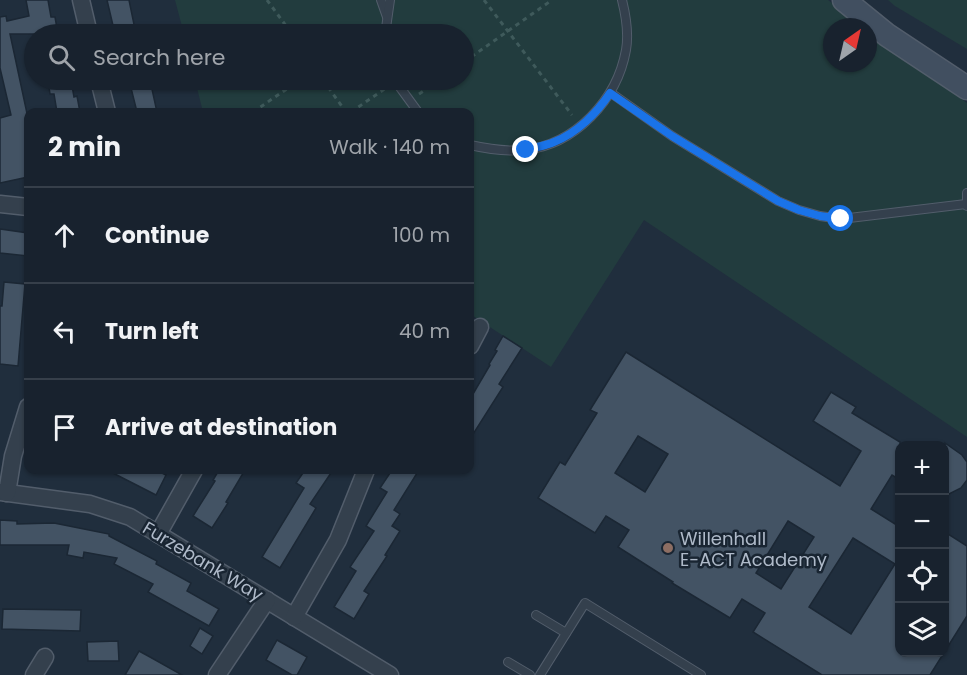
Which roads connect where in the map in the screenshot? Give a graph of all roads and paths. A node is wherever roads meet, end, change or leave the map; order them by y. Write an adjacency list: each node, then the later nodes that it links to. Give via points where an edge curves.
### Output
1 (81, 0): 10 (street)
2 (267, 0): 11 (path)
3 (381, 0): 9 (lane)
4 (390, 0): 9 (lane)
5 (484, 0): 13 (path)
6 (552, 0): 13 (path)
7 (622, 0): 22 (lane, via 627,20 626,50)
8 (844, 0): 15 (street, via 887,35)
9 (387, 19): 12 (lane)
10 (87, 24)
11 (285, 24)
12 (387, 24)
13 (507, 30): 14 (path); 29 (path)
14 (474, 55)
15 (967, 88)
16 (102, 90): 24 (street)
17 (285, 90): 25 (path)
18 (331, 90): 26 (path)
19 (382, 90): 27 (path)
20 (402, 90): 23 (lane)
21 (426, 90): 23 (path)
22 (610, 93): 29 (lane); 33 (lane, via 672,136 799,210 841,219)
23 (410, 101): 28 (lane)
24 (106, 108)
25 (259, 108)
26 (345, 108)
27 (354, 108)
28 (415, 108)
29 (581, 126): 30 (lane, via 555,142 526,150 496,151)
30 (474, 146)
31 (967, 193): 33 (lane)
32 (0, 204): 34 (street)
33 (967, 205)
34 (24, 207)
35 (480, 327): 36 (street)
36 (474, 338)
37 (24, 420): 40 (street)
38 (192, 474): 41 (street)
39 (364, 474): 44 (street, via 338,540)
40 (4, 493): 41 (street, Furzebank Way, via 90,504 129,517)
41 (158, 534): 42 (street, Furzebank Way)
42 (267, 600): 44 (street, Furzebank Way); 49 (street)
43 (536, 615): 45 (lane)
44 (294, 617): 50 (street, Furzebank Way)
45 (566, 633): 52 (lane); 53 (lane, via 585,603)
46 (45, 657): 48 (street)
47 (508, 662): 51 (lane)
48 (38, 674)
49 (217, 675)
50 (390, 675)
51 (530, 675)
52 (540, 675)
53 (701, 675)

